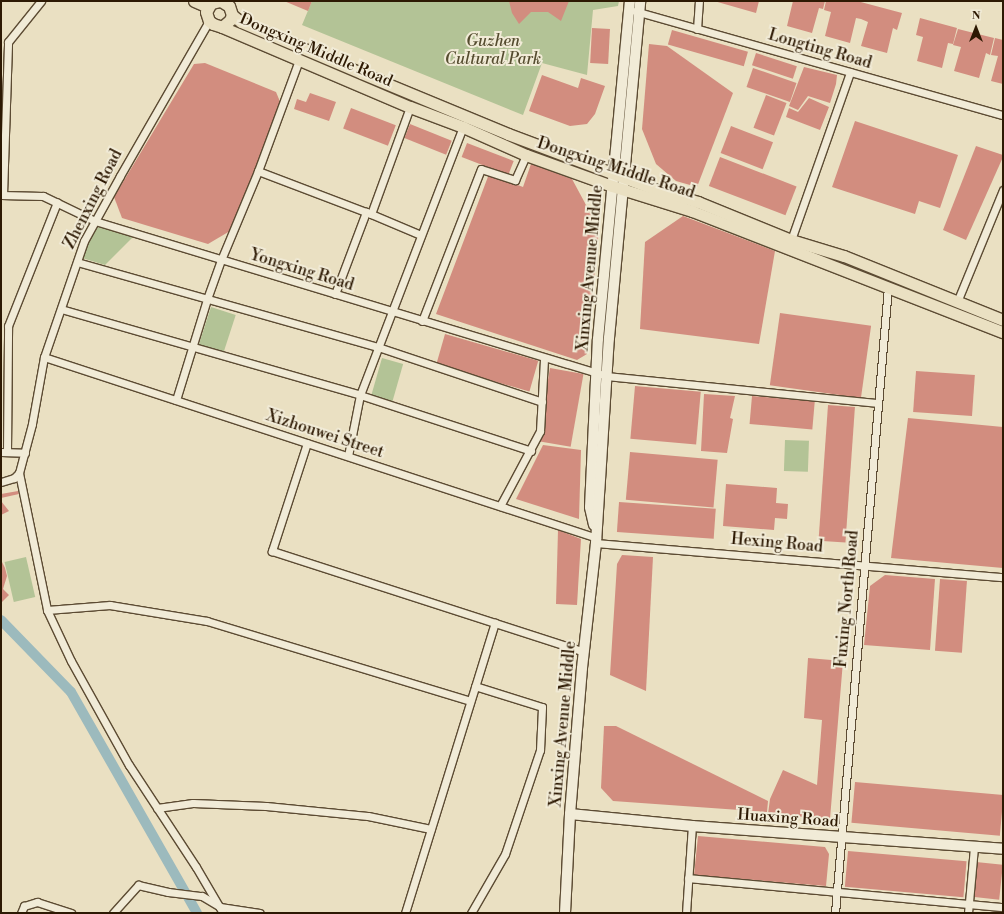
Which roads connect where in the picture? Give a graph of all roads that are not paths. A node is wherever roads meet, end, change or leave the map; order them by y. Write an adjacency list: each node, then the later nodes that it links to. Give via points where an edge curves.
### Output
1 (41, 1): 13 (street)
2 (194, 1): 7 (main road)
3 (223, 1): 7 (main road, via 216,1); 9 (main road)
4 (640, 1): 8 (main road, Xinxing Avenue Middle)
5 (699, 1): 12 (street)
6 (630, 5): 8 (street, Longting Road); 16 (main road, Xinxing Avenue Middle)
7 (208, 7): 10 (main road)
8 (640, 12): 12 (street, Longting Road); 16 (main road, Xinxing Avenue Middle)
9 (232, 15): 11 (main road); 22 (main road, Dongxing Middle Road, via 241,22 500,131)
10 (209, 21): 11 (main road); 28 (street, Zhenxing Road)
11 (222, 26): 14 (main road, Dongxing Middle Road)
12 (697, 28): 15 (street, Longting Road)
13 (4, 41): 25 (street)
14 (300, 60): 17 (main road, Dongxing Middle Road); 21 (street)
15 (850, 72): 18 (street, Longting Road); 30 (street)
16 (626, 102): 22 (main road, Xinxing Avenue Middle)
17 (410, 107): 19 (main road, Dongxing Middle Road); 27 (street)
18 (1003, 115)
19 (463, 127): 20 (main road, Dongxing Middle Road); 29 (street)
20 (526, 155): 23 (main road, Dongxing Middle Road); 40 (street, via 516,180 481,169)
21 (258, 170): 27 (street); 31 (street)
22 (619, 174): 23 (main road, Xinxing Avenue Middle); 30 (main road, Dongxing Middle Road, via 657,190 698,202)
23 (617, 188): 33 (main road, Dongxing Middle Road, via 692,211); 47 (main road, Xinxing Avenue Middle); 48 (main road, Xinxing Avenue Middle)
24 (1003, 190): 36 (street)
25 (2, 195): 26 (street, Yongxing Road, via 43,196)
26 (57, 202): 28 (street, Yongxing Road); 41 (street)
27 (368, 213): 29 (street); 34 (street)
28 (95, 221): 31 (street, Yongxing Road); 32 (street, Zhenxing Road, via 84,241)
29 (421, 235): 38 (street)
30 (791, 240): 36 (main road, Dongxing Middle Road, via 844,256)
31 (221, 260): 34 (street, Yongxing Road); 35 (street)
32 (77, 262): 35 (street); 37 (street, Zhenxing Road)
33 (888, 286): 42 (main road, Dongxing Middle Road); 52 (street, Fuxing North Road)
34 (335, 294): 38 (street, Yongxing Road)
35 (207, 299): 43 (street); 44 (street)
36 (957, 302): 39 (main road, Dongxing Middle Road)
37 (60, 309): 43 (street); 45 (street, Zhenxing Road)
38 (392, 312): 40 (street, Yongxing Road); 44 (street)
39 (1003, 320)
40 (422, 321): 46 (street, Yongxing Road)
41 (4, 326): 55 (street)
42 (1003, 332)
43 (193, 347): 49 (street); 50 (street)
44 (378, 347): 49 (street); 51 (street)
45 (44, 357): 50 (street, Xizhouwei Street); 56 (street, Zhenxing Road)
46 (544, 359): 47 (street, Yongxing Road); 51 (street)
47 (596, 374): 48 (street, Yongxing Road); 61 (main road, Xinxing Avenue Middle, via 590,507)
48 (606, 376): 52 (street, Yongxing Road); 61 (main road, Xinxing Avenue Middle)
49 (360, 395): 54 (street); 57 (street)
50 (176, 400): 53 (street, Xizhouwei Street)
51 (542, 402): 54 (street, via 540,430)
52 (878, 403): 62 (street, Fuxing North Road)
53 (307, 443): 57 (street, Xizhouwei Street); 65 (street, via 272,551)
54 (531, 451): 60 (street)
55 (4, 452): 56 (street)
56 (25, 453): 58 (street, Zhenxing Road)
57 (348, 456): 60 (street, Xizhouwei Street)
58 (19, 473): 59 (street, via 14,478); 64 (street)
59 (1, 482)
60 (500, 506): 61 (street, Xizhouwei Street)
61 (597, 540): 62 (street, Hexing Road); 66 (main road, Xinxing Avenue Middle)
62 (864, 565): 63 (street, Hexing Road); 73 (street, Fuxing North Road)
63 (1003, 577)
64 (47, 610): 68 (street, via 110,605 207,621); 69 (street, via 71,661 125,758)
65 (495, 622): 66 (street); 67 (street)
66 (584, 652): 70 (main road, Xinxing Avenue Middle)
67 (475, 686): 68 (street); 86 (street, via 542,707 540,750 505,854)
68 (470, 701): 72 (street)
69 (157, 808): 72 (street, via 193,804 266,806 368,816); 80 (street)
70 (570, 814): 71 (main road, Huaxing Road); 87 (main road, Xinxing Avenue Middle)
71 (692, 826): 73 (main road, Huaxing Road); 76 (street)
72 (431, 829): 85 (street)
73 (841, 837): 74 (main road, Huaxing Road); 77 (street, Fuxing North Road)
74 (974, 847): 75 (main road, Huaxing Road); 78 (street)
75 (1003, 849)
76 (688, 878): 77 (street); 88 (street)
77 (837, 892): 78 (street); 89 (street, Fuxing North Road)
78 (968, 904): 79 (street); 90 (street)
79 (1003, 907)
80 (222, 910): 83 (street, via 202,896 138,885); 84 (street)
81 (21, 913): 82 (street, via 24,906 37,902)
82 (71, 913)
83 (113, 913)
84 (260, 913)
85 (405, 913)
86 (471, 913)
87 (565, 913)
88 (686, 913)
89 (835, 913)
90 (968, 913)

